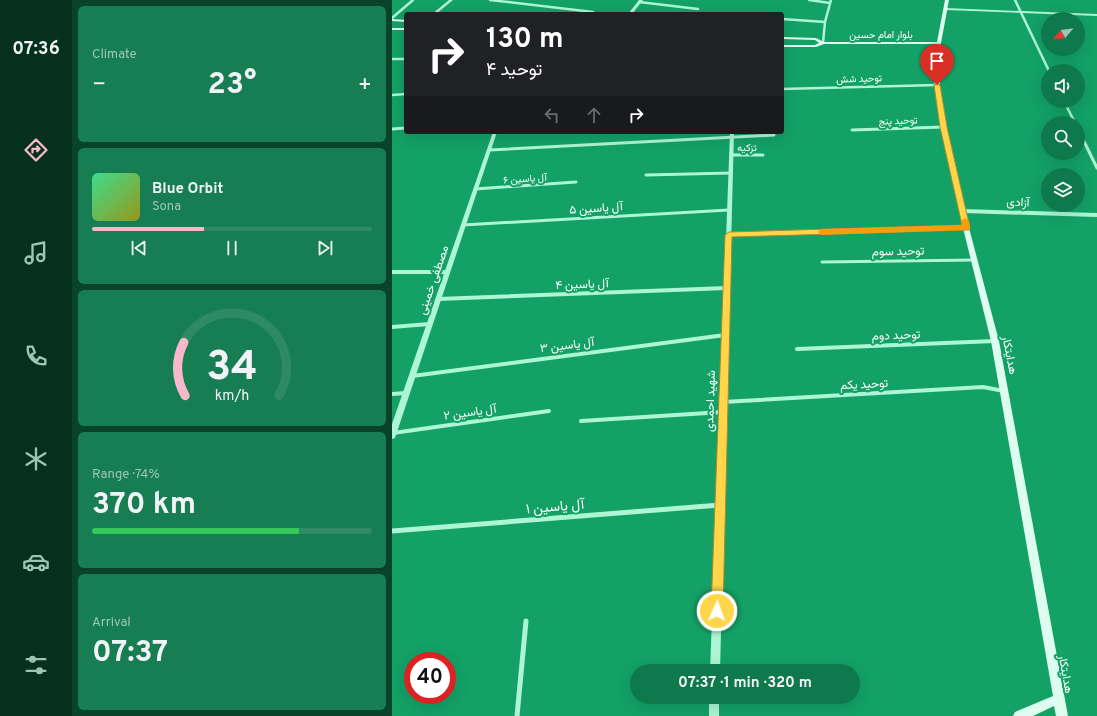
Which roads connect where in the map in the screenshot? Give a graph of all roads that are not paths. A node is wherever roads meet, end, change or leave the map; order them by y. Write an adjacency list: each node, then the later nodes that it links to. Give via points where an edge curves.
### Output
1 (413, 0): 16 (street)
2 (451, 0): 12 (street)
3 (490, 0): 13 (street)
4 (809, 0): 8 (street)
5 (947, 0): 10 (main road, هدایتکار)
6 (1015, 0): 11 (street)
7 (640, 1): 9 (street); 14 (street)
8 (831, 1): 19 (street)
9 (698, 9)
10 (946, 9): 11 (street); 24 (main road, هدایتکار)
11 (1019, 11): 15 (street); 28 (street)
12 (436, 12)
13 (593, 12)
14 (632, 12)
15 (1097, 15)
16 (392, 19): 18 (main road)
17 (784, 19): 19 (street)
18 (404, 21)
19 (825, 22): 23 (street)
20 (392, 29): 21 (main road)
21 (404, 29)
22 (784, 38): 23 (main road, بلوار امام حسین, via 816,39)
23 (823, 43): 24 (main road, بلوار امام حسین); 25 (main road, بلوار امام حسین, via 816,46)
24 (939, 44): 29 (main road, هدایتکار)
25 (784, 46)
26 (392, 58): 27 (street)
27 (404, 59)
28 (1046, 64)
29 (937, 85): 30 (street, توحید شش); 33 (main road, هدایتکار)
30 (784, 89)
31 (404, 94): 32 (street)
32 (392, 95)
33 (944, 127): 36 (street, توحید پنج); 50 (main road, هدایتکار)
34 (404, 128): 35 (street)
35 (392, 129)
36 (852, 130)
37 (494, 134): 41 (street, مصطفی خمینی)
38 (732, 134): 39 (street); 41 (street); 42 (street, شهید احمدی)
39 (774, 135)
40 (1085, 143): 44 (street)
41 (489, 150): 48 (street, مصطفی خمینی)
42 (731, 155): 43 (street, تزکیه); 45 (street, شهید احمدی)
43 (763, 155)
44 (1097, 168)
45 (730, 173): 46 (street); 49 (street, شهید احمدی)
46 (646, 175)
47 (576, 182): 48 (street, آل یاسین ۶)
48 (475, 189): 52 (street, مصطفی خمینی)
49 (729, 210): 52 (street, آل یاسین ۵); 54 (street, شهید احمدی)
50 (963, 211): 51 (street, آزادی); 53 (main road, هدایتکار)
51 (1097, 215)
52 (463, 225): 58 (street, مصطفی خمینی)
53 (966, 228): 54 (street); 55 (main road, هدایتکار)
54 (729, 235): 59 (street, شهید احمدی)
55 (974, 260): 56 (street, توحید سوم); 64 (main road, هدایتکار)
56 (822, 262)
57 (392, 272): 58 (street)
58 (447, 272): 60 (street, مصطفی خمینی)
59 (727, 288): 60 (street, آل یاسین ۴); 63 (street, شهید احمدی)
60 (438, 299): 61 (street, مصطفی خمینی)
61 (429, 324): 62 (street); 66 (street, مصطفی خمینی)
62 (392, 327)
63 (725, 335): 66 (street, آل یاسین ۳); 70 (street, شهید احمدی)
64 (995, 341): 65 (street, توحید دوم); 67 (main road, هدایتکار)
65 (798, 349)
66 (412, 376): 68 (street, مصطفی خمینی)
67 (1005, 391): 70 (street, توحید یکم, via 983,387); 79 (main road, هدایتکار)
68 (406, 393): 69 (street); 74 (street, مصطفی خمینی)
69 (392, 394)
70 (723, 402): 72 (street, شهید احمدی)
71 (550, 411): 74 (street, آل یاسین ۲)
72 (723, 412): 73 (street); 75 (street, شهید احمدی)
73 (581, 421)
74 (392, 434)
75 (720, 505): 76 (street, آل یاسین ۱); 78 (street, شهید احمدی)
76 (392, 531)
77 (526, 621): 81 (street)
78 (715, 664)
79 (1058, 699): 83 (main road); 84 (main road, هدایتکار)
80 (714, 704): 82 (street)
81 (517, 716)
82 (714, 716)
83 (1019, 716)
84 (1062, 716)

